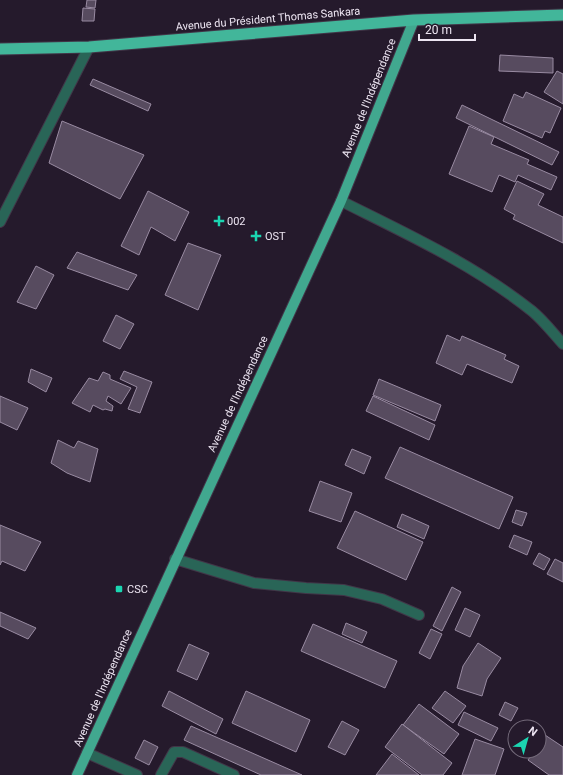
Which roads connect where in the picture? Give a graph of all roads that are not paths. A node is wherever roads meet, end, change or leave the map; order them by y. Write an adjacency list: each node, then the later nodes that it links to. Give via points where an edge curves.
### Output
1 (563, 15): 2 (highway, Avenue du Président Thomas Sankara)
2 (414, 20): 3 (highway, Avenue du Président Thomas Sankara); 5 (main road, Avenue de l'Indépendance)
3 (89, 47): 4 (highway, Avenue du Président Thomas Sankara); 6 (street)
4 (0, 49)
5 (341, 201): 7 (street, via 440,249 488,279 533,312); 8 (main road, Avenue de l'Indépendance)
6 (0, 222)
7 (563, 344)
8 (175, 559): 9 (street, via 254,583 344,590 382,599); 10 (main road, Avenue de l'Indépendance)
9 (419, 615)
10 (87, 753): 11 (main road, Avenue de l'Indépendance); 12 (street)
11 (77, 775)
12 (137, 775)
13 (161, 775): 14 (street, via 174,752 183,752)
14 (234, 775)

